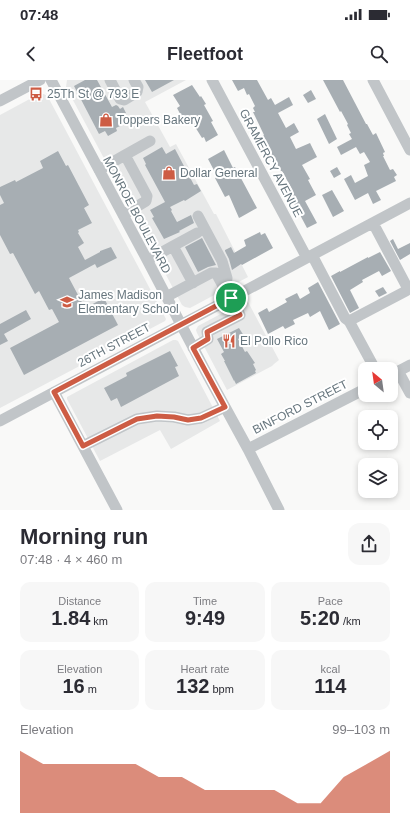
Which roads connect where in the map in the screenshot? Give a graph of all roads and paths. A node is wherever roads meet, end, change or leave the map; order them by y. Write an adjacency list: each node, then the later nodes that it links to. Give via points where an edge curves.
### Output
1 (40, 80): 7 (street)
2 (51, 80): 11 (street, MONROE BOULEVARD)
3 (110, 80): 4 (street, via 120,99 124,100 137,92 138,87)
4 (134, 80)
5 (212, 80): 18 (street, GRAMERCY AVENUE)
6 (373, 80): 9 (street)
7 (0, 101)
8 (150, 141): 10 (street)
9 (410, 150)
10 (125, 155): 11 (street); 13 (street, via 147,196 146,201)
11 (99, 170): 13 (street, MONROE BOULEVARD)
12 (410, 203): 15 (street, 26TH STREET)
13 (123, 215): 19 (street, MONROE BOULEVARD)
14 (198, 216): 21 (street, via 222,261)
15 (373, 222): 18 (street, 26TH STREET); 24 (street, via 407,287 406,291)
16 (198, 233): 17 (street)
17 (173, 246): 19 (street); 20 (street)
18 (309, 256): 21 (street, 26TH STREET); 24 (street, GRAMERCY AVENUE)
19 (148, 260): 22 (street, MONROE BOULEVARD)
20 (193, 283): 21 (street, via 216,273); 22 (street)
21 (229, 295): 23 (street, 26TH STREET); 26 (street, via 240,315)
22 (166, 298): 25 (street, MONROE BOULEVARD)
23 (207, 310): 25 (street, 26TH STREET); 26 (street)
24 (349, 321): 28 (street, GRAMERCY AVENUE)
25 (180, 325): 27 (street, MONROE BOULEVARD); 32 (street, 26TH STREET)
26 (216, 327): 27 (street, via 207,332 208,339)
27 (193, 348): 35 (street, MONROE BOULEVARD)
28 (371, 362)
29 (410, 365): 30 (street)
30 (398, 371)
31 (398, 377): 34 (street)
32 (54, 392): 36 (street, 26TH STREET); 37 (street)
33 (358, 393): 38 (street, BINFORD STREET)
34 (410, 394)
35 (225, 407): 37 (street, via 201,418 188,420 157,416 137,419); 38 (street, MONROE BOULEVARD)
36 (0, 421)
37 (83, 446): 39 (street)
38 (248, 448): 40 (street, MONROE BOULEVARD)
39 (117, 510)
40 (279, 510)

